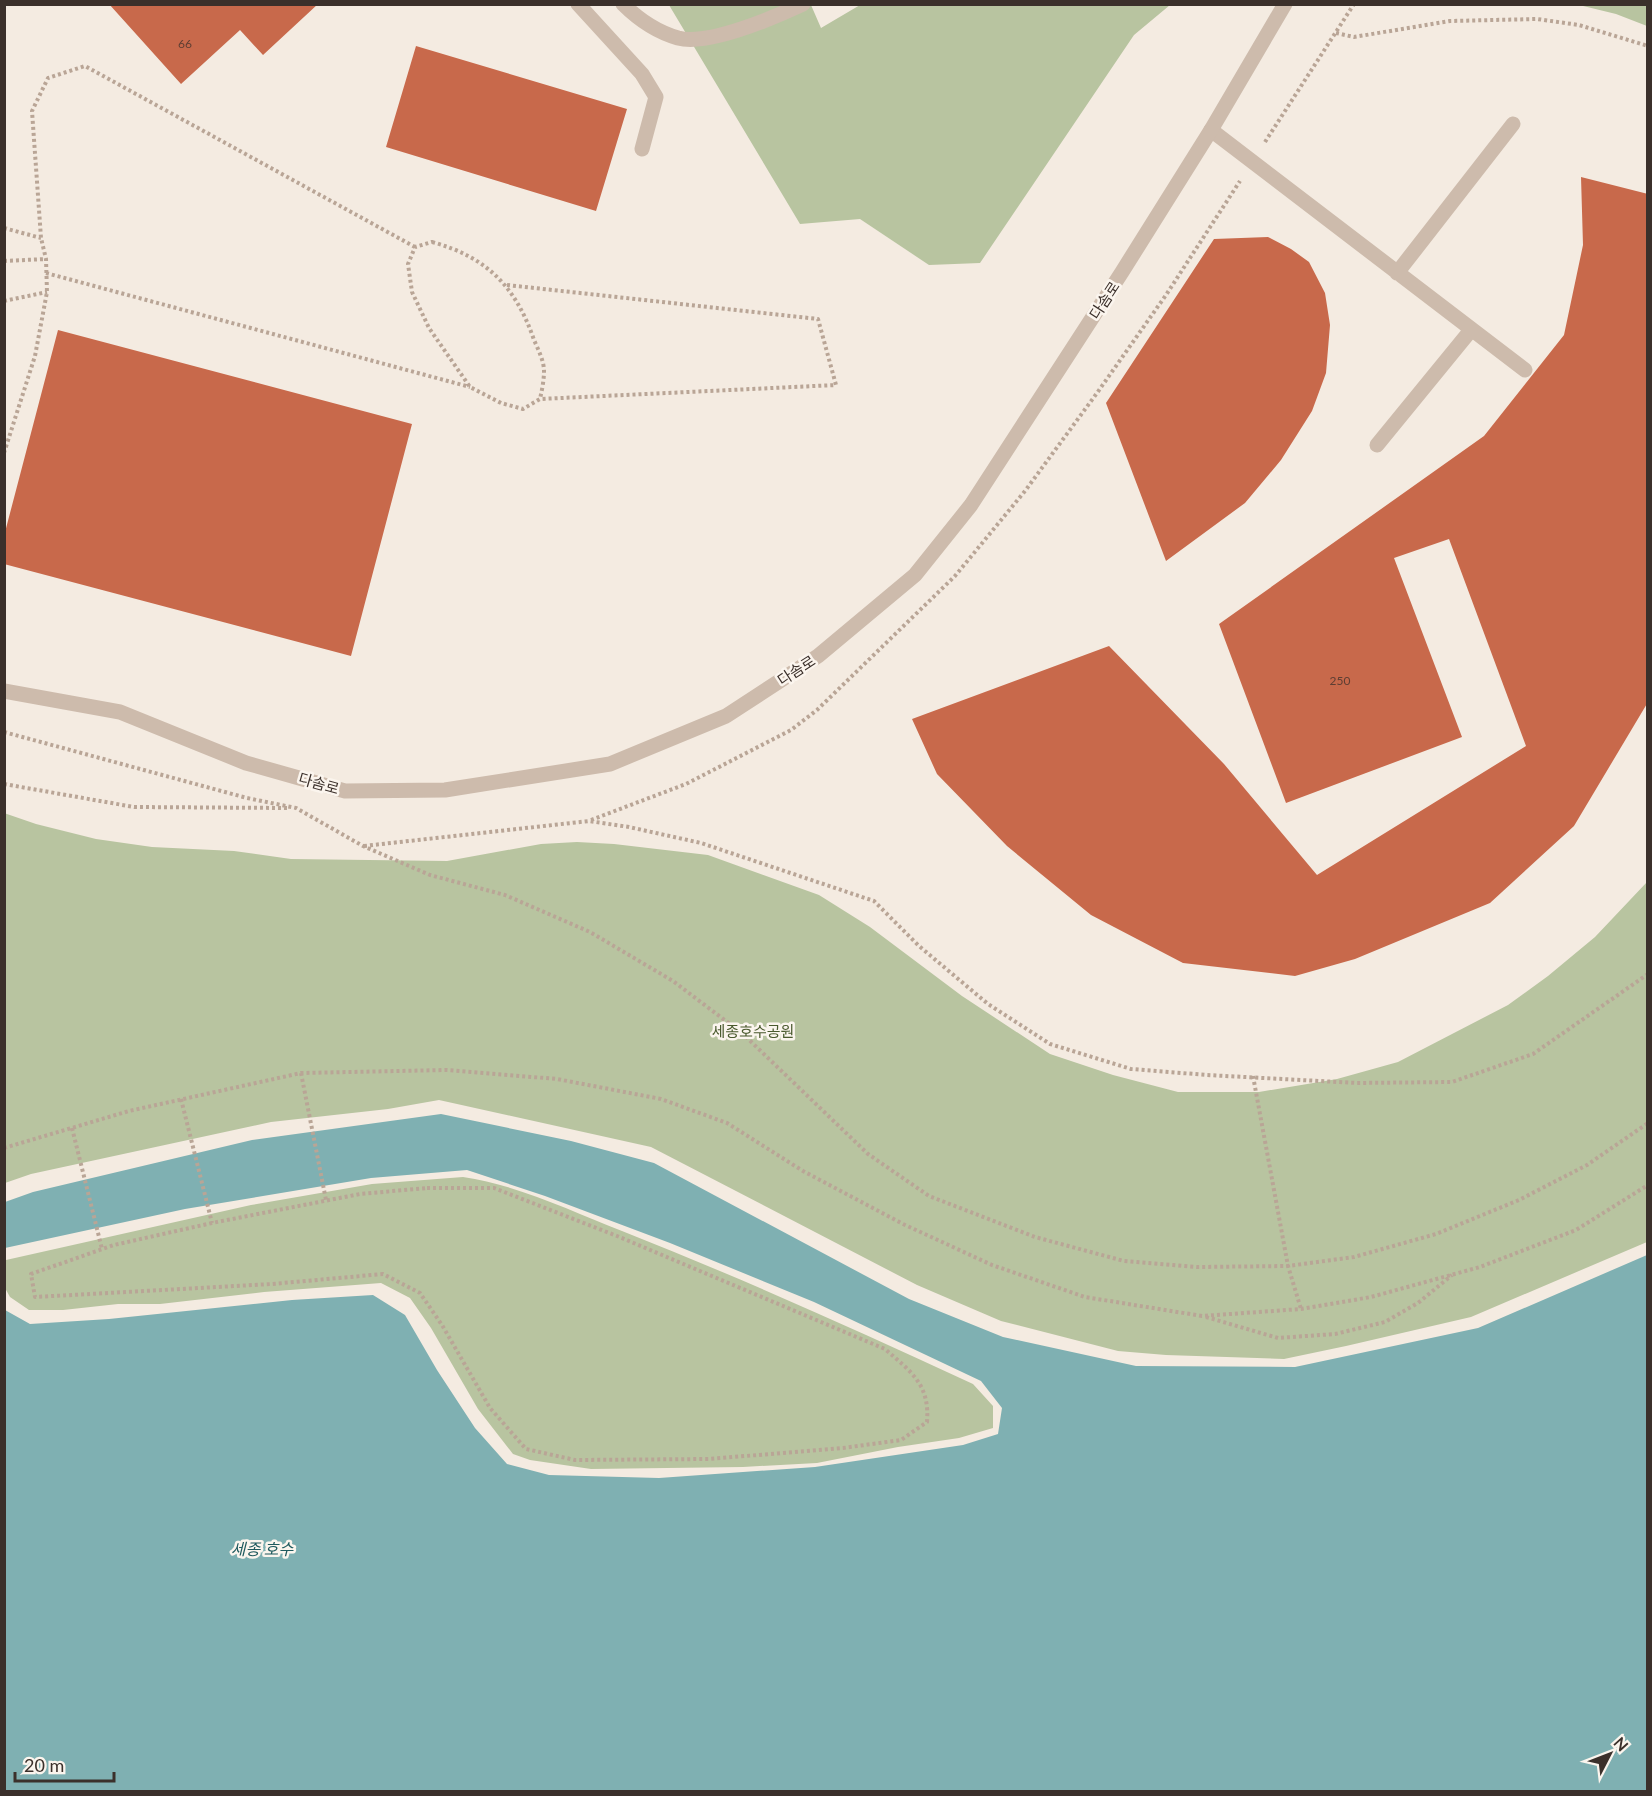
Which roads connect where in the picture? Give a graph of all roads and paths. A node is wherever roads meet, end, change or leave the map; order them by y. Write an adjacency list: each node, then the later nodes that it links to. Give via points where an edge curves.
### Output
1 (578, 4): 9 (street, via 642,74 656,98)
2 (623, 4): 3 (street, via 647,26 681,38 729,32)
3 (803, 4)
4 (1285, 4): 8 (street, 다솜로)
5 (1336, 33): 6 (path, via 1354,37 1450,21 1537,19 1579,25)
6 (1647, 46)
7 (1513, 124): 16 (street)
8 (1210, 130): 16 (street); 26 (street, 다솜로, via 971,505 915,575 818,656 726,716 610,764 446,790 345,791 246,763 120,712)
9 (642, 149)
10 (4, 228): 11 (path)
11 (41, 238): 12 (path, via 32,111 48,78 85,66); 13 (path)
12 (415, 247): 17 (path, via 432,242 450,247 481,262); 22 (path, via 408,264 412,292 429,328)
13 (46, 259): 14 (path); 15 (path)
14 (4, 261)
15 (46, 273): 18 (path); 22 (path)
16 (1398, 273): 20 (street)
17 (507, 285): 23 (path, via 530,327 544,369); 23 (path, via 818,319 836,385)
18 (46, 292): 19 (path); 25 (path, via 35,356)
19 (4, 301)
20 (1471, 330): 21 (street); 24 (street)
21 (1525, 370)
22 (470, 387): 23 (path, via 523,409)
23 (540, 399)
24 (1377, 445)
25 (4, 453)
26 (4, 691)
27 (4, 732): 29 (path)
28 (4, 784): 29 (path, via 134,807)
29 (296, 808): 30 (path)
30 (363, 846): 33 (path, via 588,821 701,843 874,901 919,946 988,1004 1050,1044 1131,1069); 42 (path, via 430,875 505,896 580,927 673,981 743,1034 868,1154 929,1196 1035,1237 1124,1261 1197,1267)
31 (1647, 974): 33 (path, via 1533,1054 1452,1082 1357,1083)
32 (301, 1073): 34 (path); 39 (path); 45 (path, via 447,1070 557,1079 661,1099 727,1123 803,1172 992,1265 1085,1297)
33 (1253, 1076): 42 (path)
34 (181, 1099): 36 (path); 40 (path)
35 (1647, 1124): 42 (path, via 1587,1165 1519,1200 1436,1234 1354,1257)
36 (72, 1128): 37 (path); 41 (path)
37 (4, 1148)
38 (1647, 1185): 43 (path, via 1576,1230)
39 (326, 1200): 40 (path); 41 (path, via 426,1188 494,1188 885,1349 916,1377 928,1405 927,1422 901,1440 843,1448 709,1459 574,1460 526,1449 490,1408 420,1293 383,1274 35,1297 31,1274)
40 (212, 1223): 41 (path)
41 (102, 1249)
42 (1288, 1266): 44 (path)
43 (1453, 1274): 44 (path, via 1371,1297); 45 (path, via 1418,1304 1385,1322 1335,1334 1278,1338)
44 (1301, 1309): 45 (path)
45 (1202, 1316)

